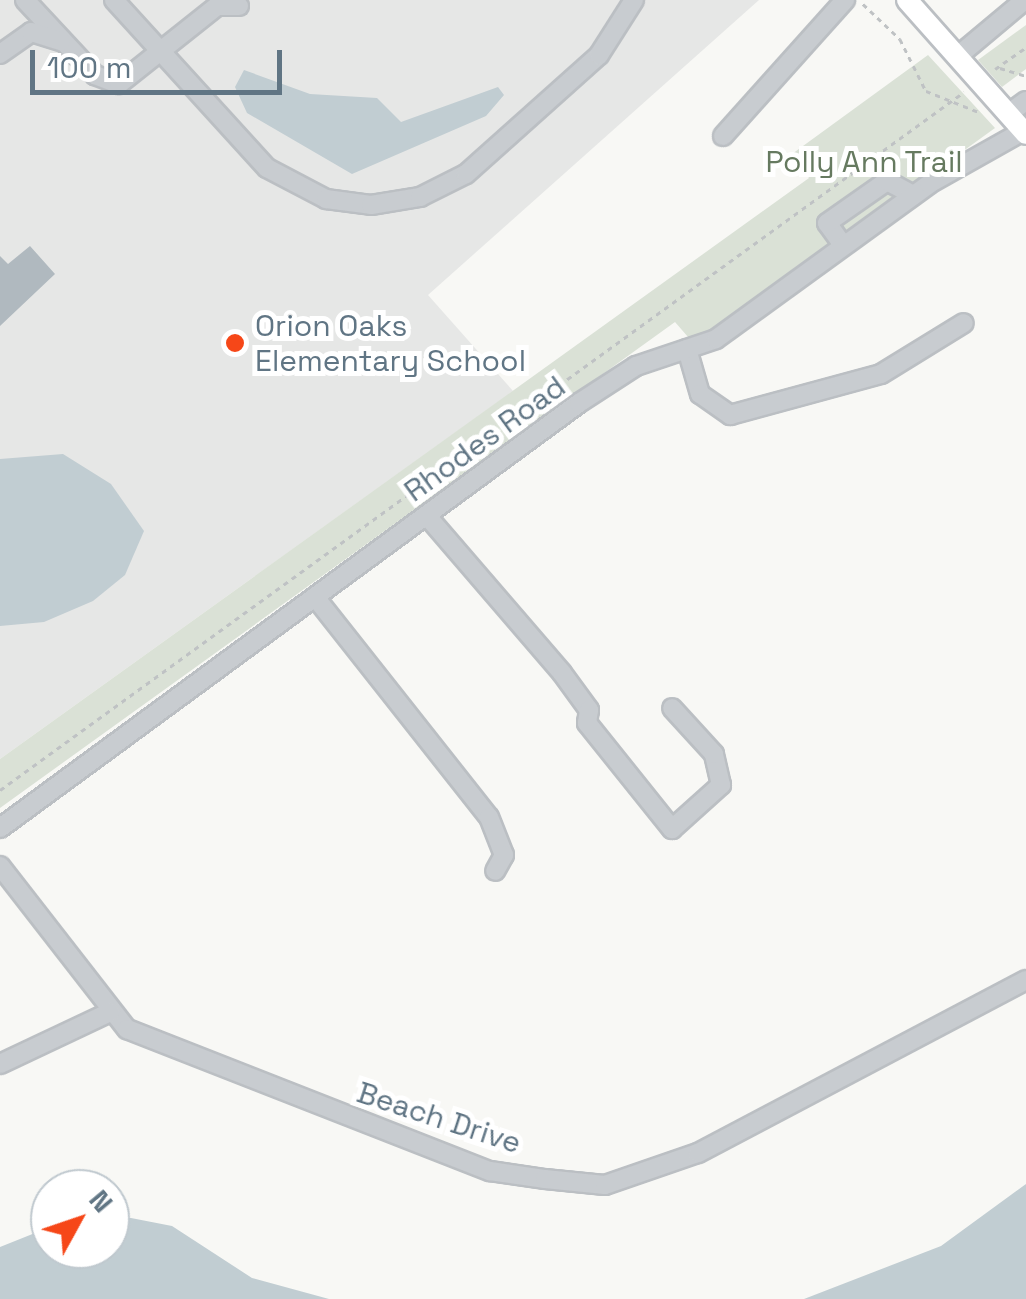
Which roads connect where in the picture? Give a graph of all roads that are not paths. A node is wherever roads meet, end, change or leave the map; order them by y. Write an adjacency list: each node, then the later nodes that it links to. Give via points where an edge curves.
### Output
1 (25, 0): 8 (street)
2 (114, 0): 9 (street)
3 (634, 0): 9 (street, via 600,55 471,170 390,204 326,199 278,176)
4 (845, 0): 15 (street)
5 (907, 0): 11 (main road)
6 (1025, 0): 11 (street)
7 (239, 6): 9 (street, via 217,6)
8 (70, 46): 9 (street, via 95,75 118,84); 10 (street, via 31,32)
9 (164, 52)
10 (0, 54)
11 (958, 56): 13 (main road)
12 (1026, 101): 13 (street)
13 (1008, 114): 14 (main road)
14 (1025, 132): 16 (street, Rhodes Road)
15 (723, 136)
16 (914, 195): 17 (street, Rhodes Road); 17 (street, via 887,180 827,223)
17 (844, 245): 19 (street, Rhodes Road, via 716,339)
18 (964, 323): 19 (street, via 882,374 730,415 700,394)
19 (687, 349): 20 (street, Rhodes Road, via 636,366)
20 (428, 516): 21 (street, Rhodes Road); 22 (street, via 562,673 590,710 587,723 672,829 721,785 714,754)
21 (315, 597): 23 (street, Rhodes Road); 25 (street, via 489,818 504,855)
22 (672, 708)
23 (0, 828)
24 (0, 866): 27 (street)
25 (494, 872)
26 (1026, 980): 27 (street, Beach Drive, via 698,1153 604,1185 490,1171 127,1029)
27 (110, 1012): 28 (street)
28 (0, 1064)

